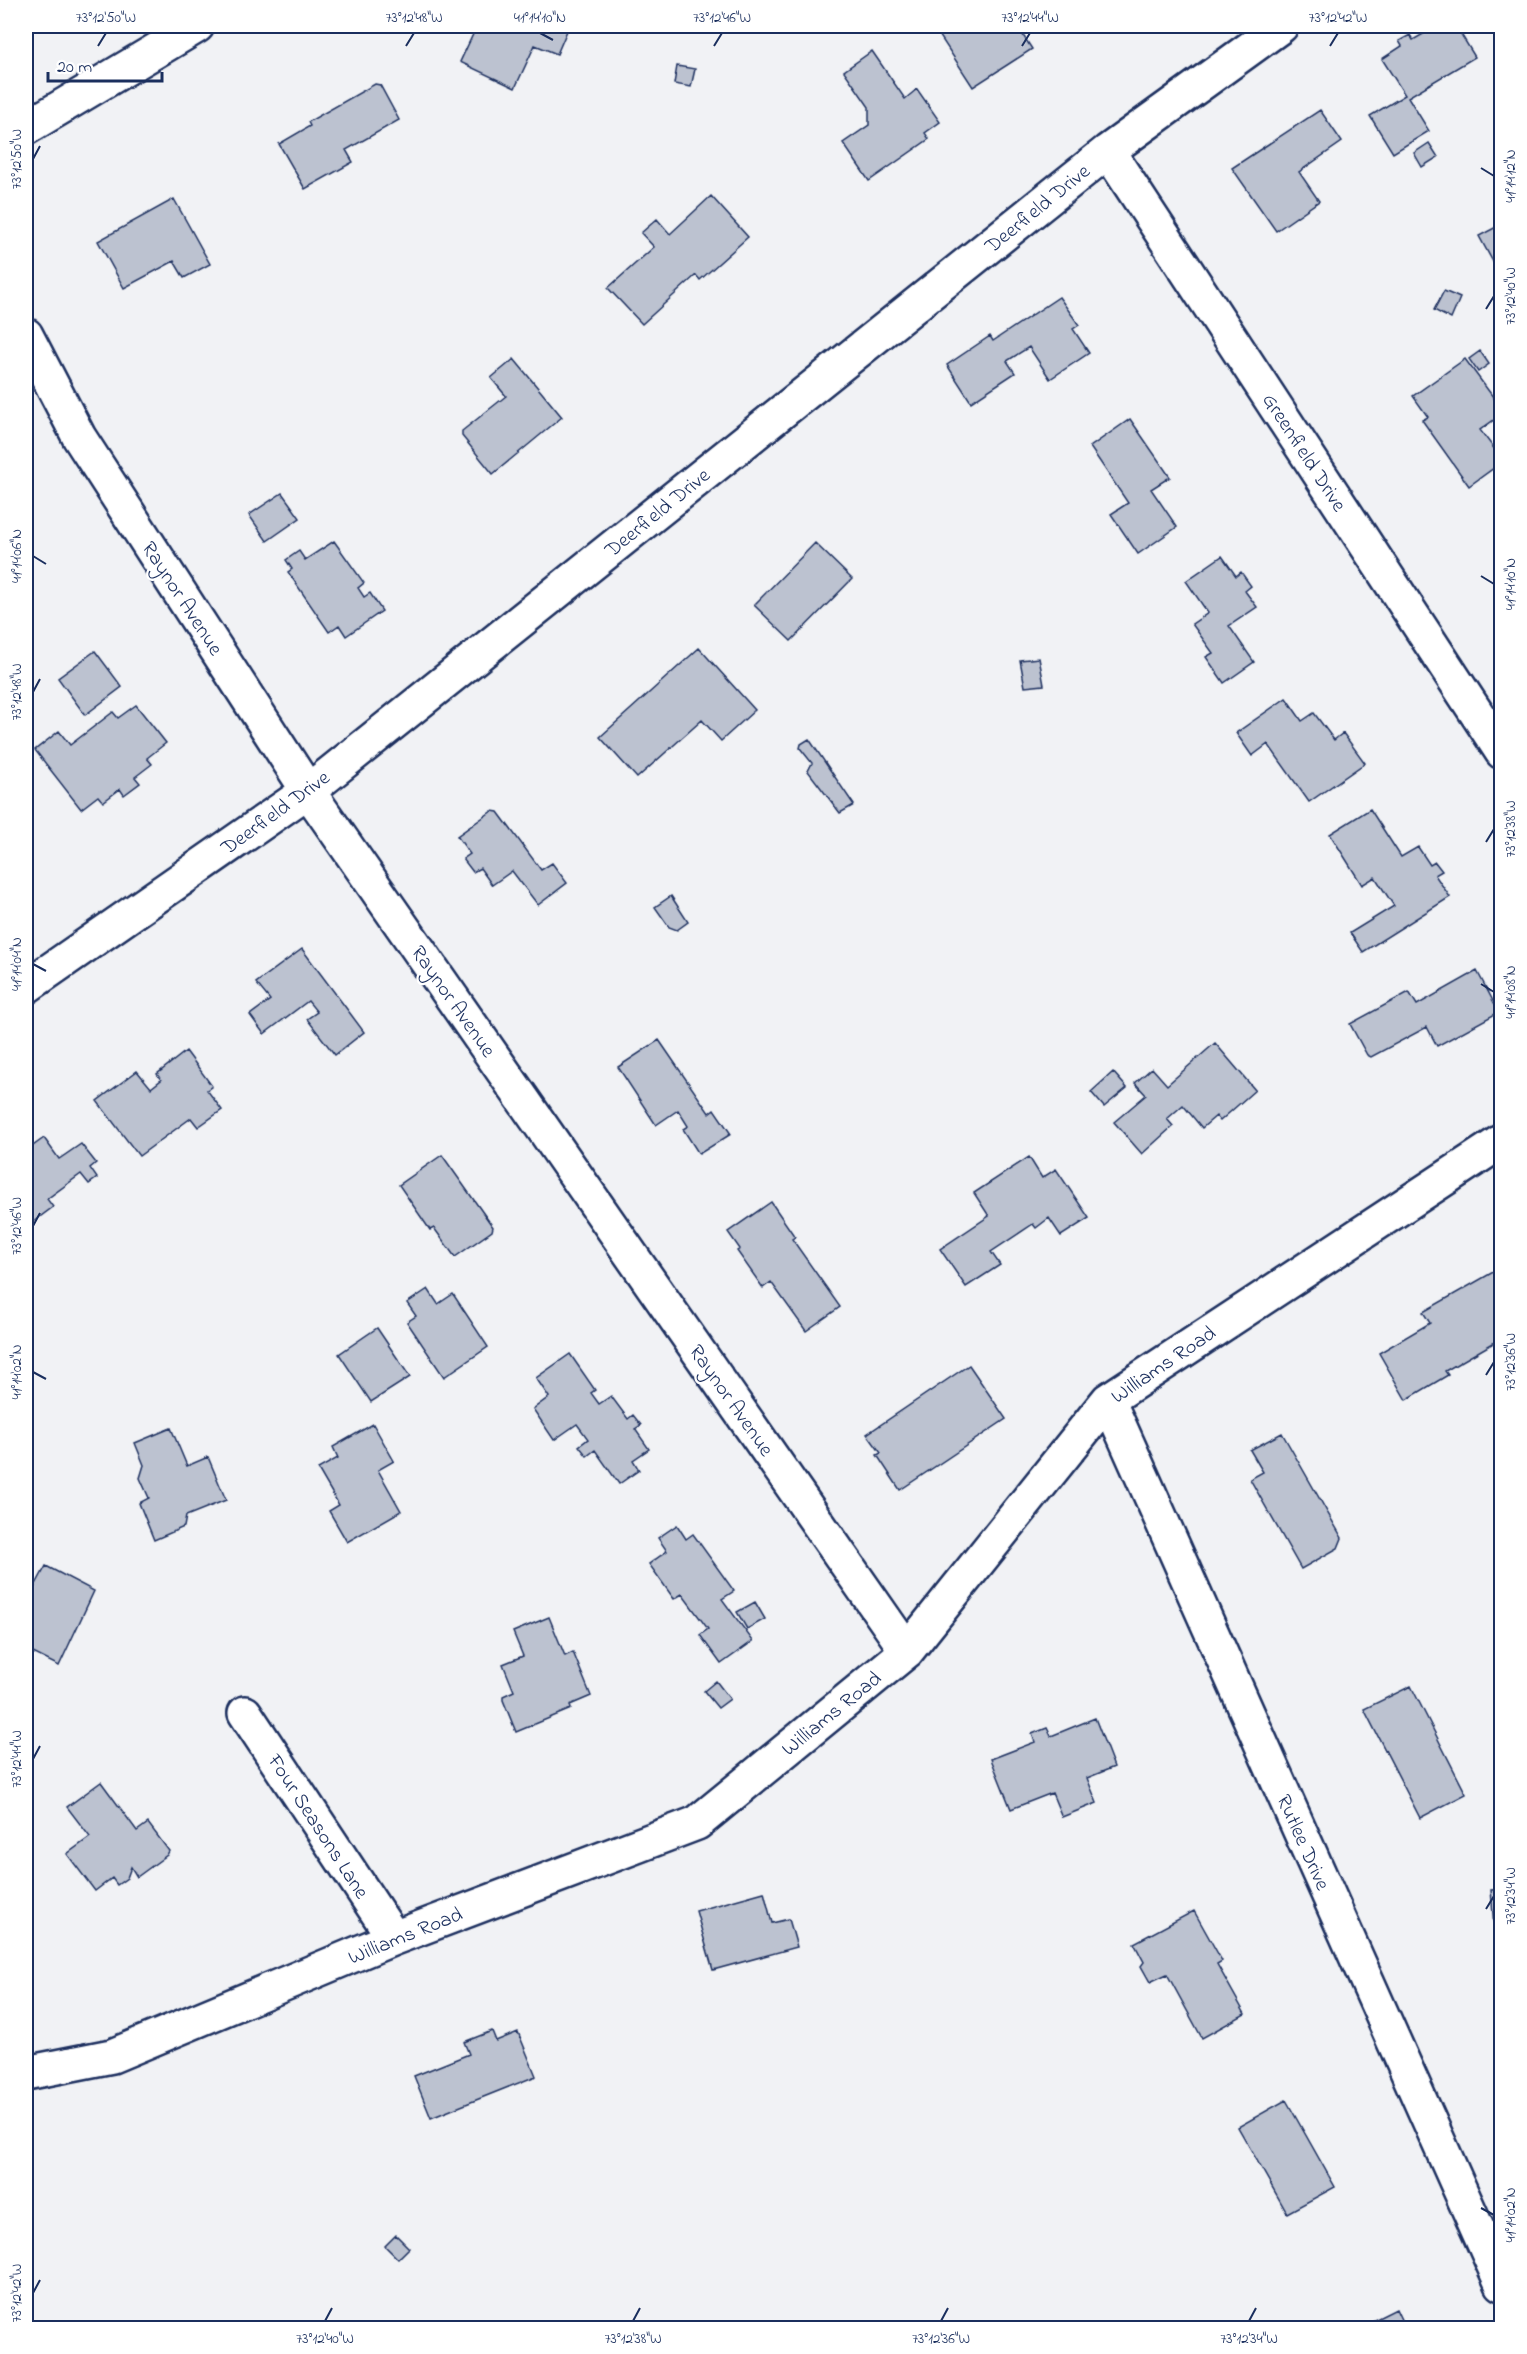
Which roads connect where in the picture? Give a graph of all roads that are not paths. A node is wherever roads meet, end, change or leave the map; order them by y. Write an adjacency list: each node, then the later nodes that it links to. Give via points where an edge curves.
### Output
1 (197, 26): 3 (street)
2 (1281, 26): 4 (street, Deerfield Drive)
3 (26, 128)
4 (1108, 151): 6 (street, Greenfield Drive); 7 (street, Deerfield Drive)
5 (26, 335): 7 (street, Raynor Avenue, via 80,437)
6 (1502, 752)
7 (308, 791): 8 (street, Deerfield Drive); 11 (street, Raynor Avenue)
8 (26, 987)
9 (1502, 1141): 10 (street, Williams Road)
10 (1108, 1400): 11 (street, Williams Road); 15 (street, Rutlee Drive)
11 (907, 1651): 13 (street, Williams Road, via 697,1823)
12 (244, 1713): 13 (street, Four Seasons Lane)
13 (394, 1938): 14 (street, Williams Road, via 112,2056)
14 (26, 2073)
15 (1502, 2284)

